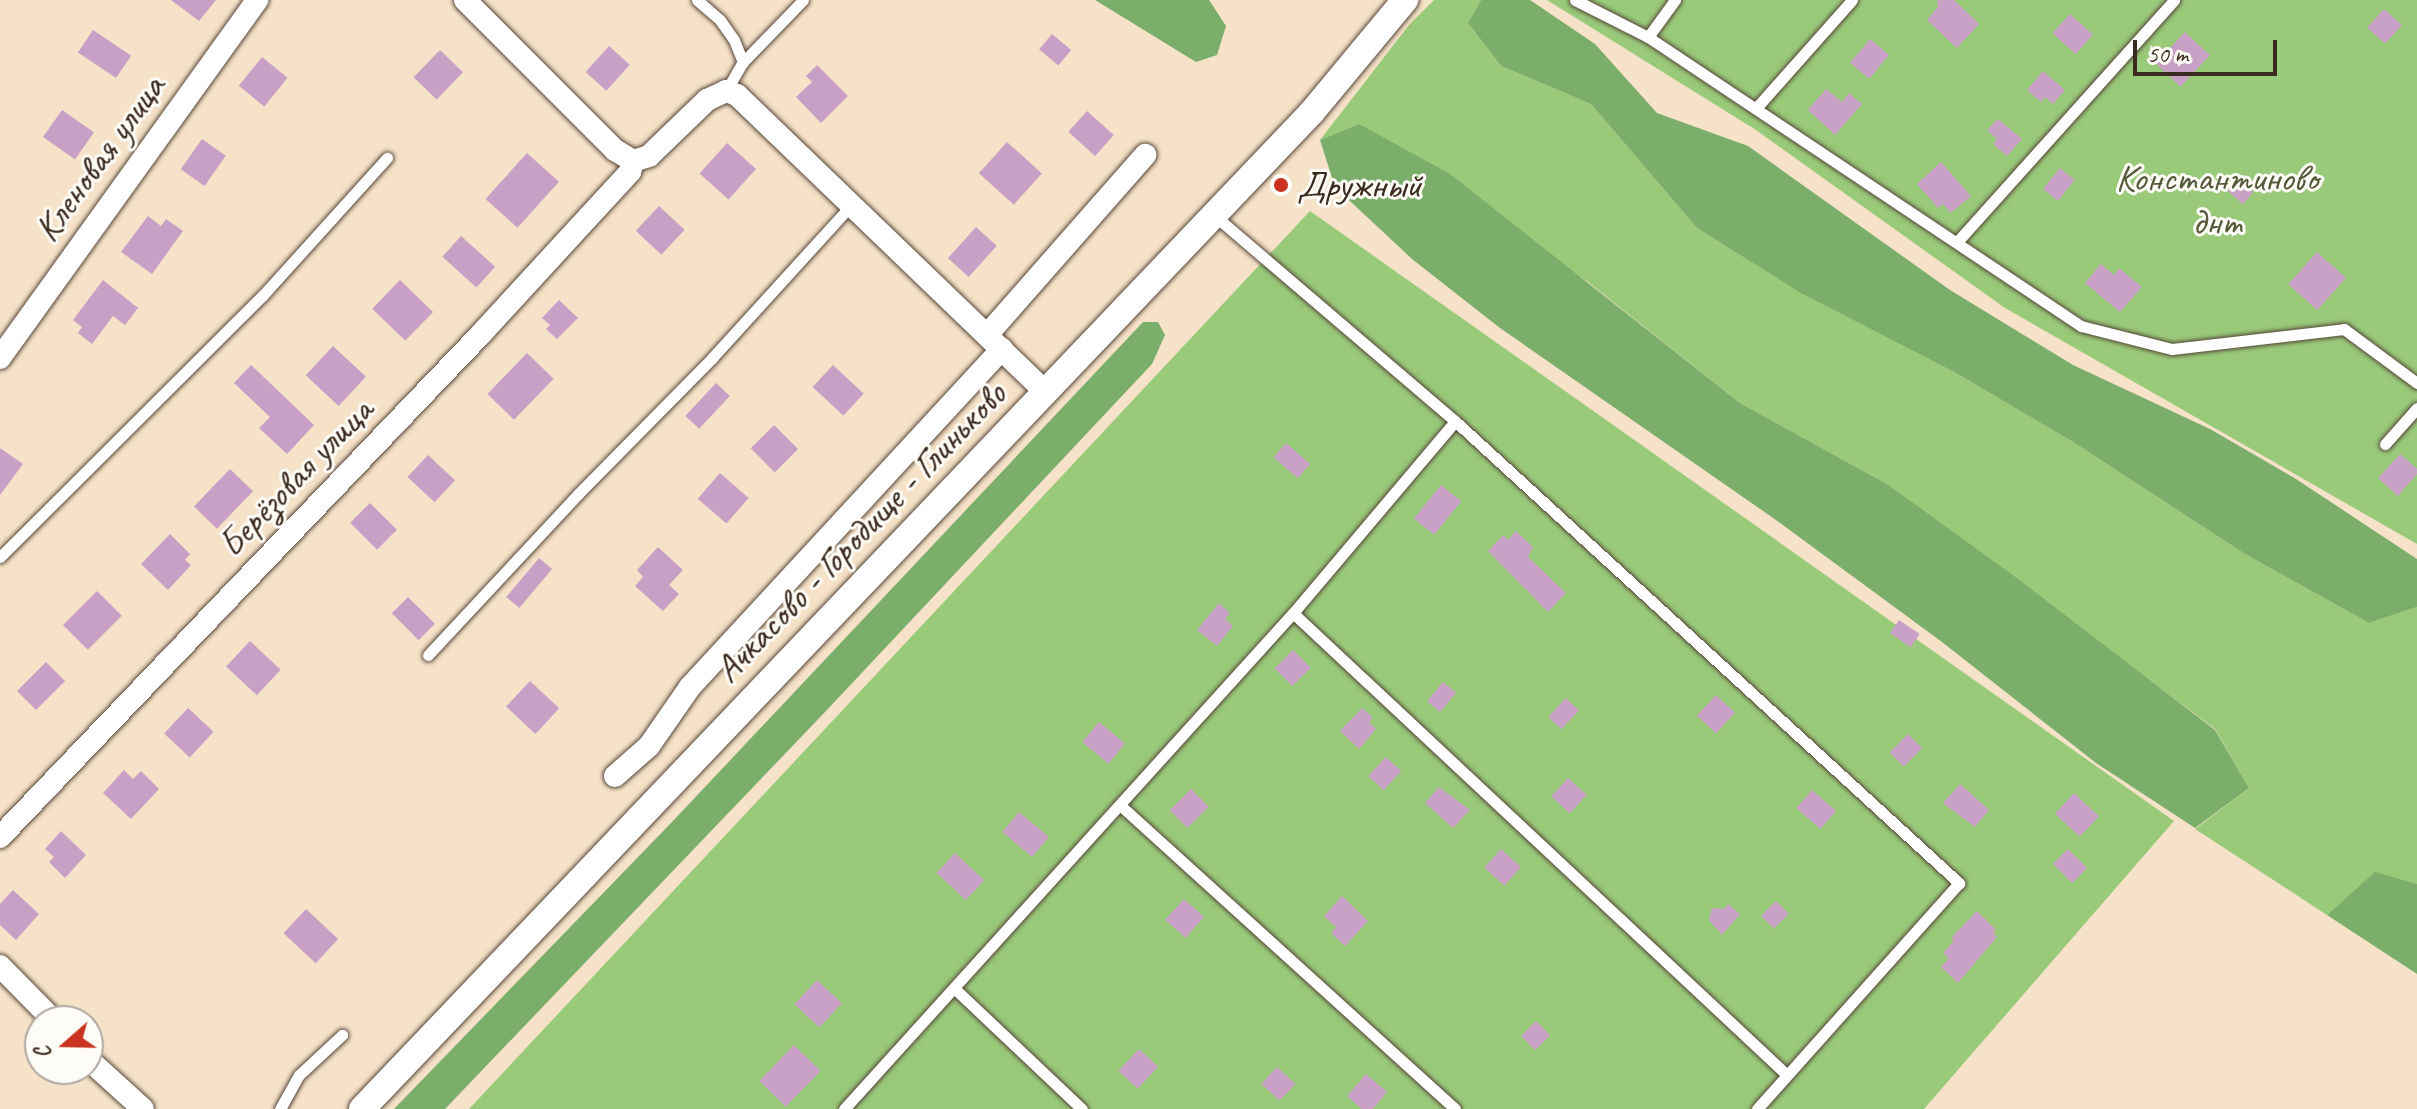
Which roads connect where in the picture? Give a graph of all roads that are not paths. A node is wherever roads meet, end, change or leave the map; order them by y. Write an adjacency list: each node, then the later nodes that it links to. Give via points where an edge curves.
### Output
1 (257, 0): 21 (street, Кленовая улица)
2 (465, 0): 16 (street, via 615,150)
3 (697, 0): 11 (lane, via 720,20)
4 (803, 0): 11 (lane)
5 (1405, 0): 18 (street, Ачкасово - Городище - Глиньково, via 1312,112)
6 (1575, 0): 10 (lane)
7 (1675, 0): 10 (lane)
8 (1852, 0): 13 (lane)
9 (2174, 0): 19 (lane)
10 (1648, 37): 13 (lane)
11 (743, 62): 12 (lane)
12 (726, 91): 16 (street, via 707,100 649,156); 17 (street, via 737,95)
13 (1757, 107): 19 (lane)
14 (1145, 155): 20 (street)
15 (387, 158): 27 (lane, via 252,306)
16 (633, 161): 32 (street, Берёзовая улица, via 630,172 480,335)
17 (851, 205): 20 (street); 29 (lane)
18 (1214, 215): 23 (street, Ачкасово - Городище - Глиньково); 25 (lane)
19 (1957, 242): 22 (lane, via 2081,326 2172,349 2344,329)
20 (994, 342): 23 (street); 30 (street, via 690,687 649,746)
21 (0, 358)
22 (2417, 383)
23 (1046, 392): 41 (street, Ачкасово - Городище - Глиньково)
24 (2417, 408): 26 (lane)
25 (1455, 421): 28 (lane); 38 (lane, via 1959,883)
26 (2385, 444)
27 (0, 557)
28 (1293, 613): 31 (lane); 38 (lane)
29 (428, 655)
30 (615, 776)
31 (1120, 805): 34 (lane); 44 (lane)
32 (0, 837)
33 (0, 966): 35 (street)
34 (954, 988): 42 (lane); 43 (lane)
35 (38, 1005)
36 (342, 1035): 40 (lane, via 299,1075)
37 (104, 1074): 39 (street)
38 (1787, 1075): 45 (lane)
39 (143, 1109)
40 (280, 1109)
41 (362, 1109)
42 (844, 1109)
43 (1082, 1109)
44 (1455, 1109)
45 (1757, 1109)

